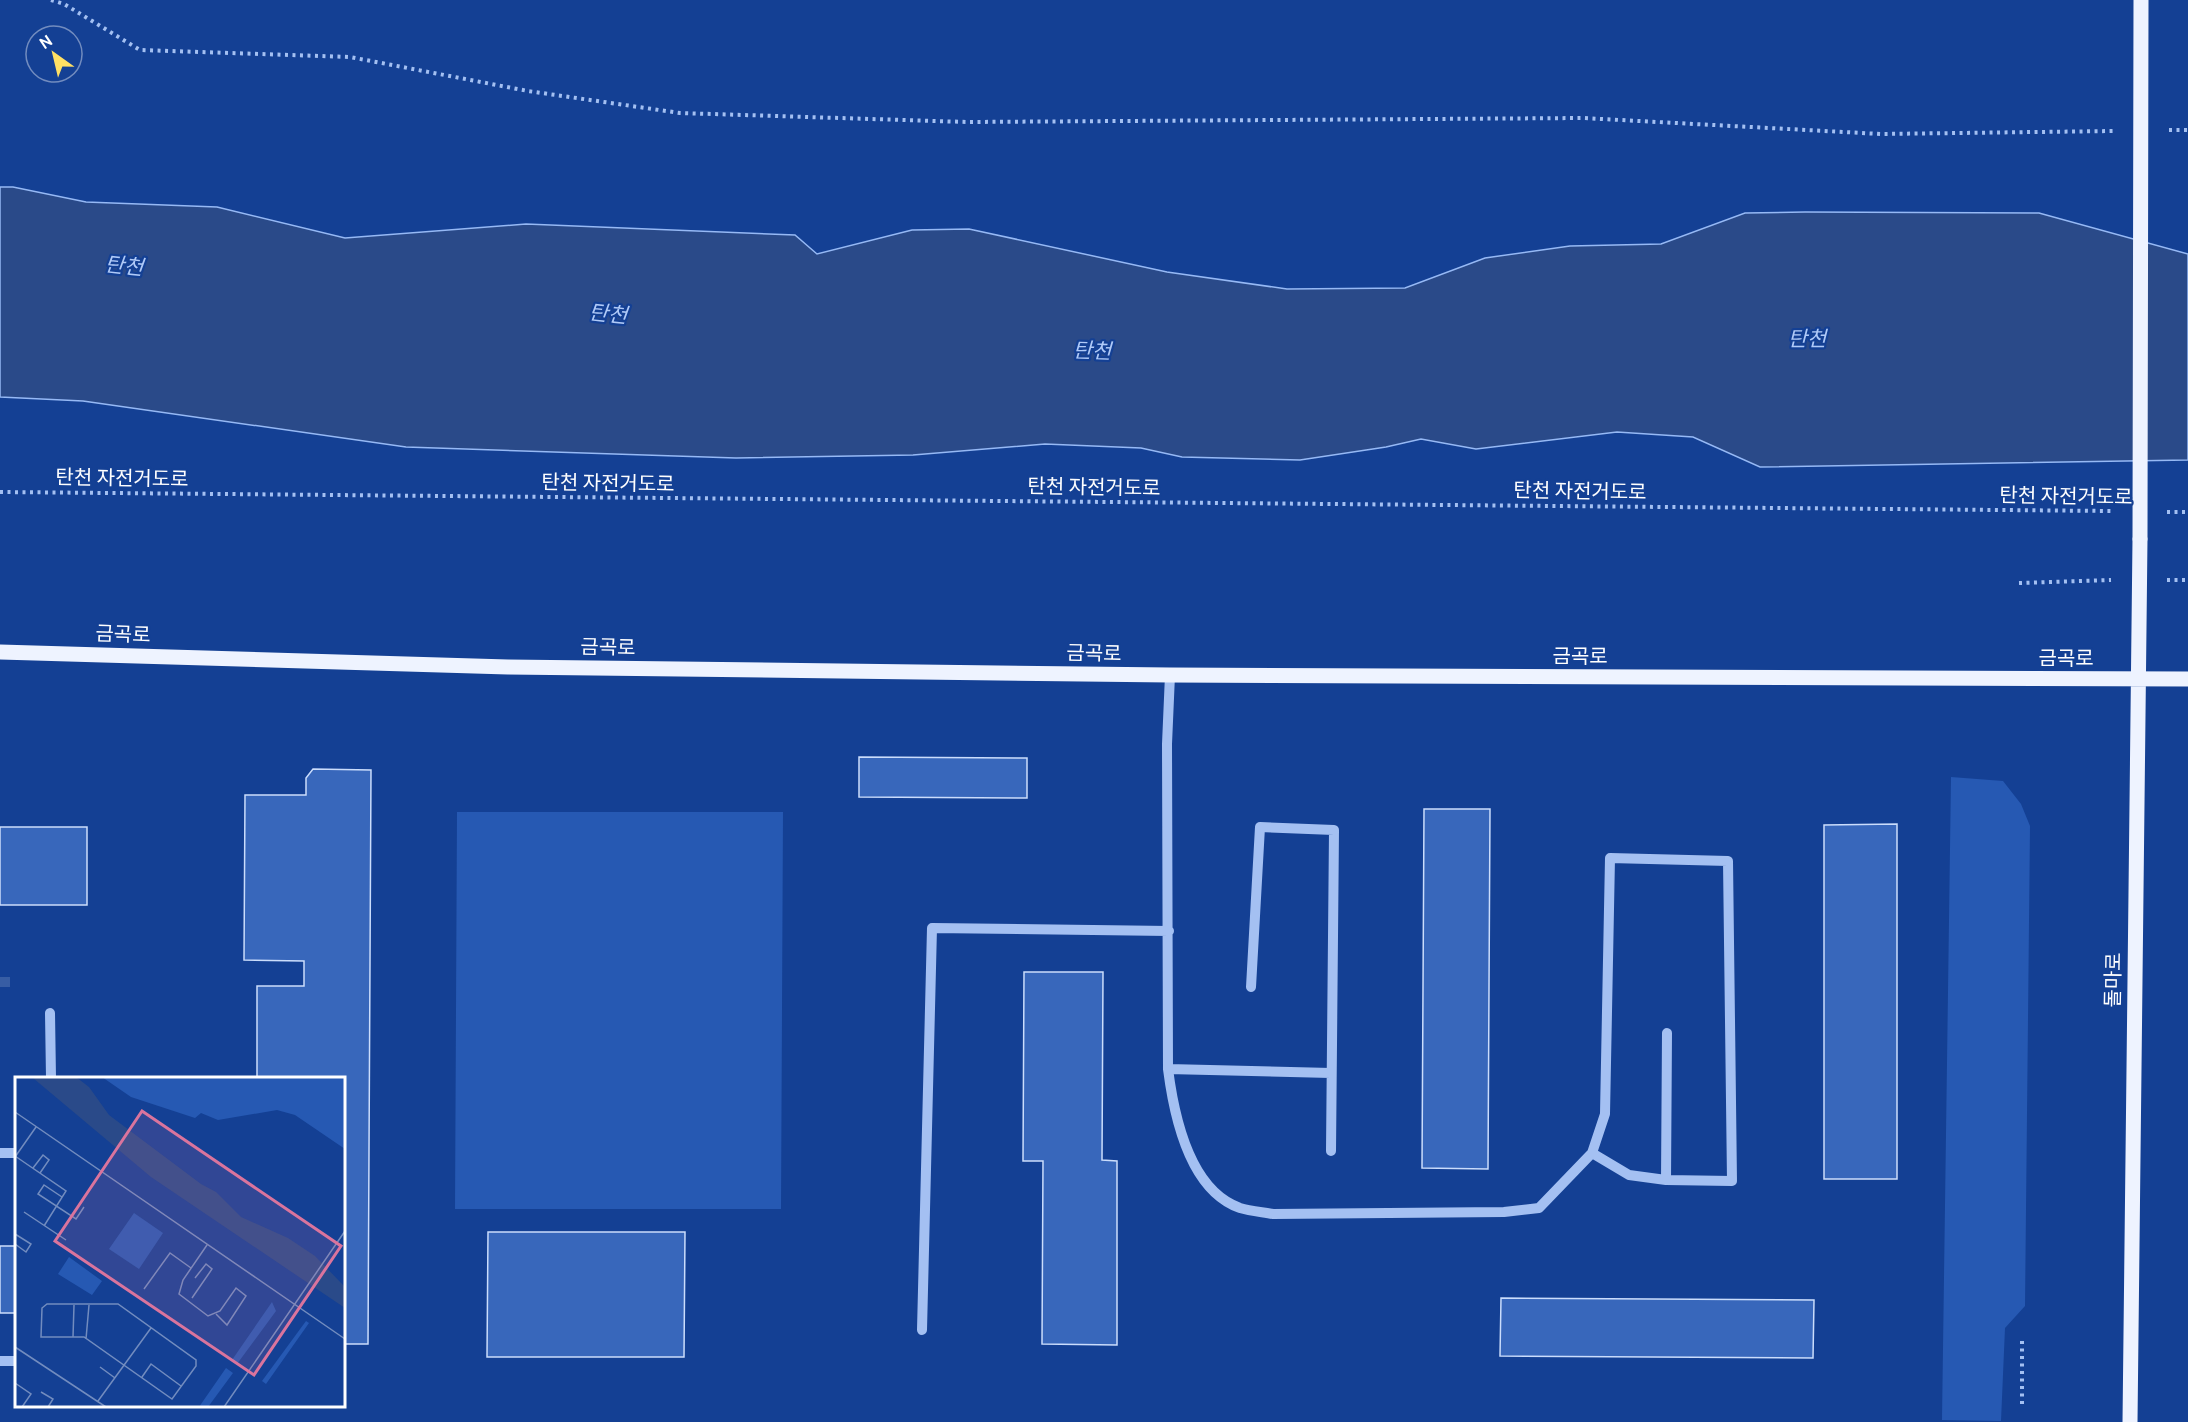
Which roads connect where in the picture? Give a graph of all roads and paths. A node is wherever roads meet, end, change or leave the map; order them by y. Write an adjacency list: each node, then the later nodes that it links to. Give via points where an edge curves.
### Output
1 (51, 0): 5 (path, via 140,50 350,57 528,91 680,113 967,122 1583,118 1881,134)
2 (2141, 0): 10 (main road, 돌마로, bridge)
3 (2164, 130): 4 (path)
4 (2188, 130)
5 (2117, 131)
6 (0, 492): 7 (path, 탄천 자전거도로)
7 (2116, 511)
8 (2164, 512): 9 (path)
9 (2188, 512)
10 (2139, 579): 11 (path); 12 (path); 16 (main road, 돌마로)
11 (2188, 580)
12 (2019, 583)
13 (0, 652): 14 (main road, 금곡로, via 508,667)
14 (1170, 675): 16 (main road, 금곡로); 17 (lane)
15 (2188, 679): 16 (main road, 금곡로)
16 (2138, 680): 30 (main road, 돌마로)
17 (1169, 931): 21 (lane); 27 (lane, via 932,928)
18 (1251, 987): 22 (lane, via 1260,827 1334,830)
19 (50, 1013): 23 (lane)
20 (1667, 1033): 26 (lane)
21 (1168, 1069): 22 (lane); 25 (lane, via 1173,1109 1188,1152 1214,1192 1239,1208 1273,1214 1504,1212 1539,1208)
22 (1331, 1072): 24 (lane)
23 (51, 1077)
24 (1331, 1151)
25 (1592, 1153): 26 (lane, via 1629,1175); 26 (lane, via 1605,1114 1610,858 1728,861 1732,1180)
26 (1666, 1180)
27 (922, 1330)
28 (2022, 1341): 29 (path)
29 (2022, 1406)
30 (2130, 1422)

